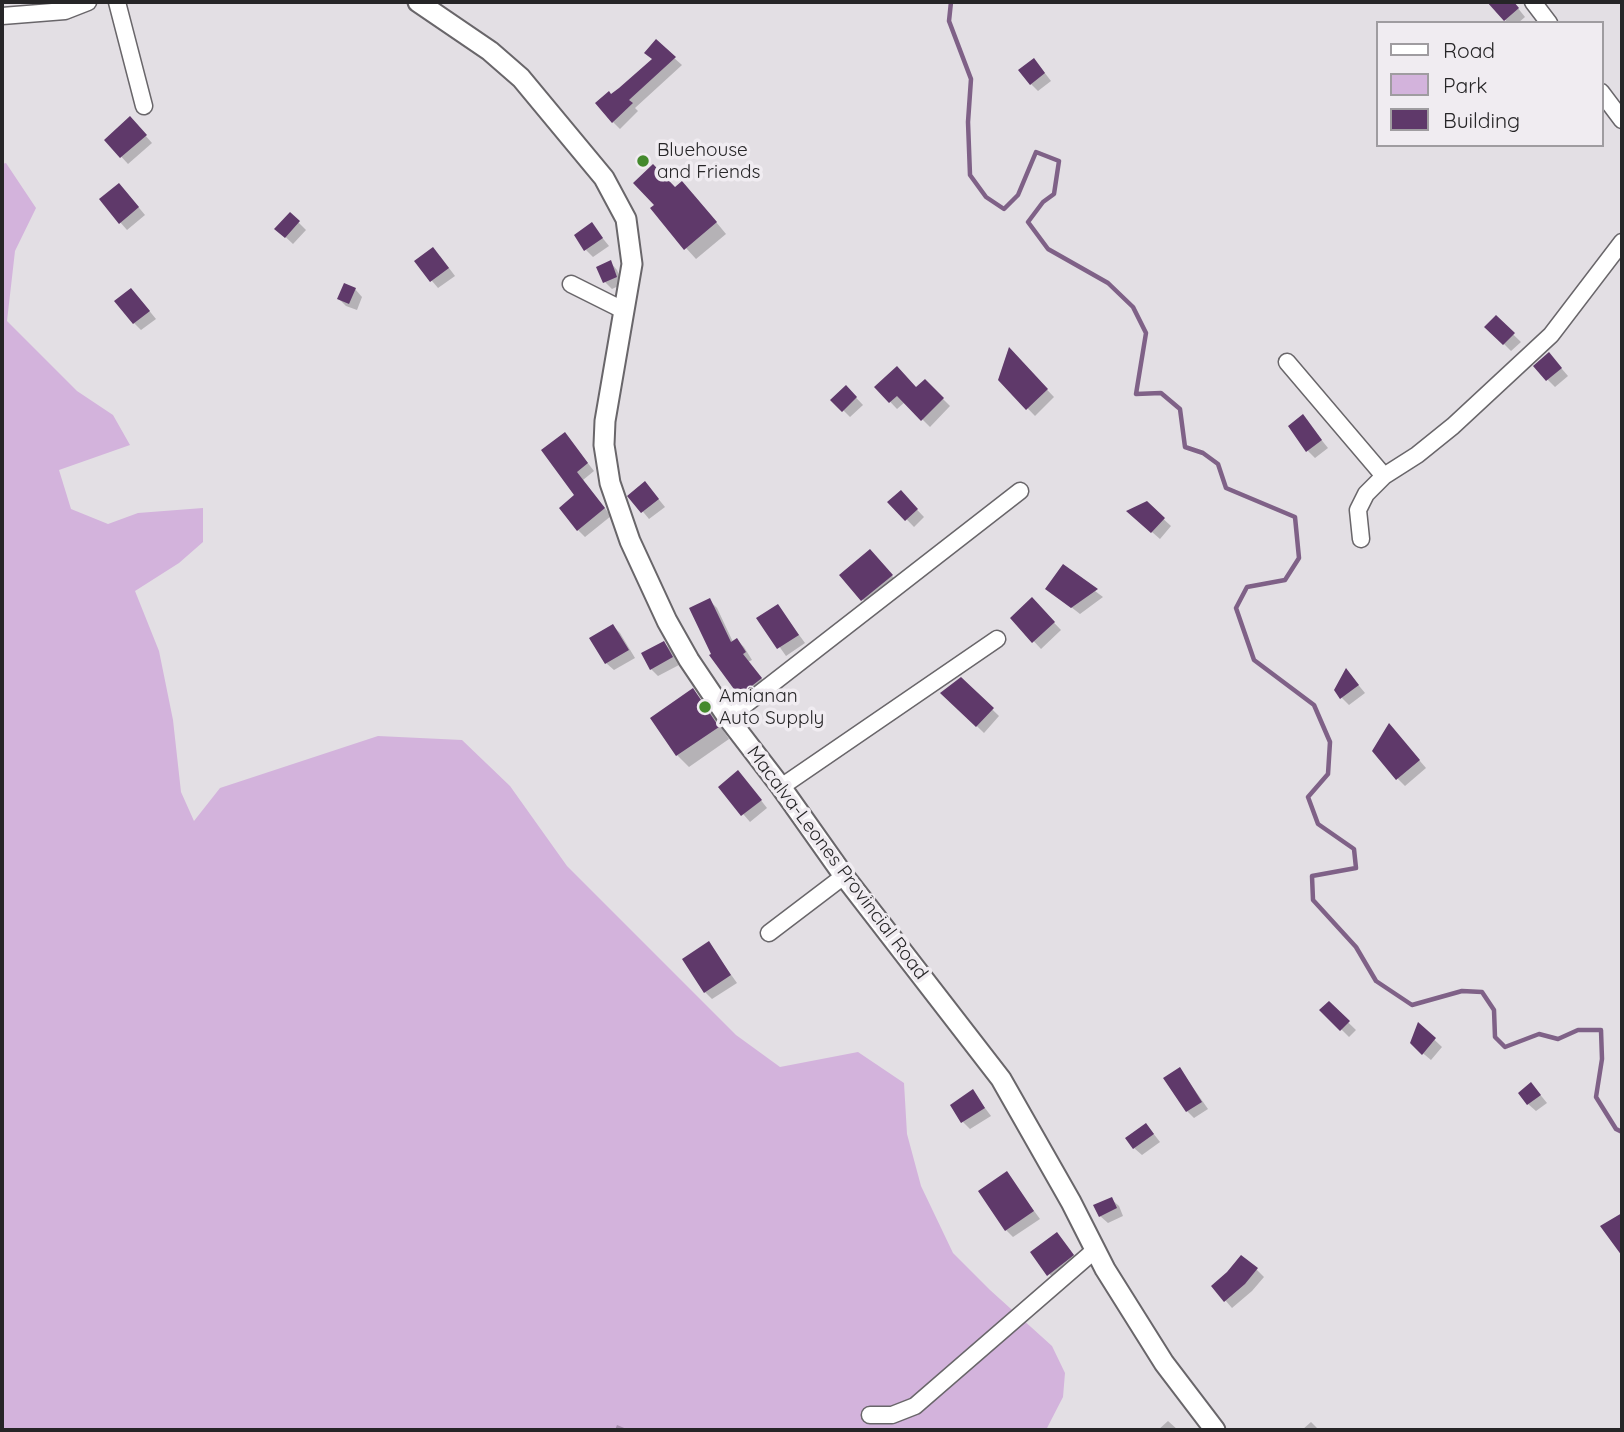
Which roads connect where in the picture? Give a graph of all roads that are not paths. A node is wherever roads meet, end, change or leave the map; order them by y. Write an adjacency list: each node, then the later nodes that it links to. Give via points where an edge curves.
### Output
1 (88, 2): 5 (street, via 65,11)
2 (117, 2): 8 (street)
3 (418, 2): 12 (street, Macalva-Leones Provincial Road, via 521,78 604,178 619,202 629,233 632,264)
4 (1533, 2): 6 (street)
5 (2, 16)
6 (1547, 21)
7 (1603, 95): 9 (street)
8 (144, 106)
9 (1622, 120)
10 (1622, 242): 14 (street, via 1551,335 1418,455)
11 (571, 284): 12 (street)
12 (623, 310): 18 (street, Macalva-Leones Provincial Road, via 604,433 610,483 643,575)
13 (1287, 362): 14 (street)
14 (1384, 476): 16 (street, via 1360,502)
15 (1020, 491): 18 (street)
16 (1361, 539)
17 (997, 639): 19 (street)
18 (727, 718): 19 (street, Macalva-Leones Provincial Road)
19 (781, 787): 20 (street, Macalva-Leones Provincial Road)
20 (844, 876): 21 (street); 22 (street, Macalva-Leones Provincial Road, via 1001,1079)
21 (769, 933)
22 (1095, 1250): 23 (street, via 915,1406 892,1415); 24 (street, Macalva-Leones Provincial Road, via 1164,1363)
23 (870, 1415)
24 (1215, 1430)

